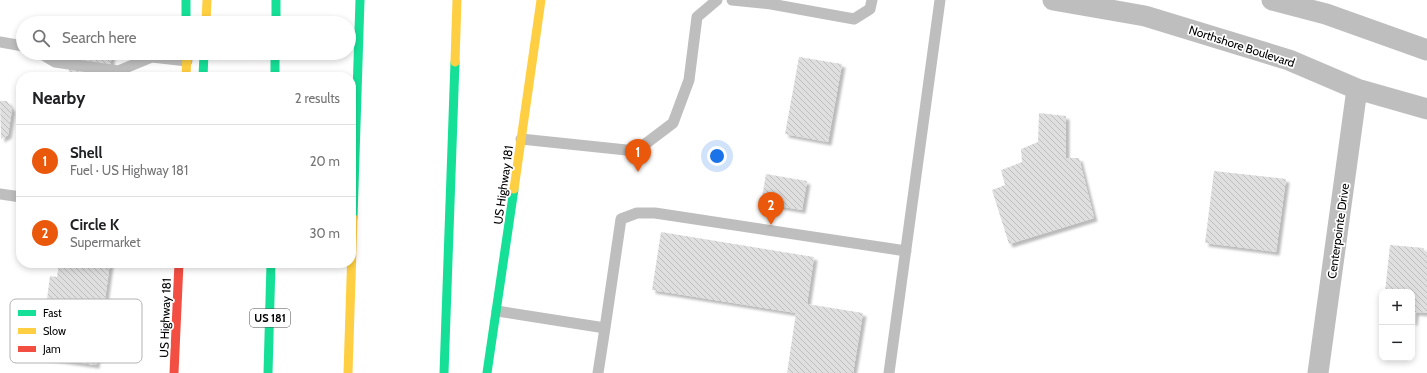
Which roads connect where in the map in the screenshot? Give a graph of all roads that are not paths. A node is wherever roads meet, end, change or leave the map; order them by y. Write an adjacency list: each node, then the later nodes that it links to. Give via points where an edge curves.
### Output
1 (186, 0): 13 (main road)
2 (207, 0): 14 (main road)
3 (276, 0): 15 (main road)
4 (360, 0): 29 (main road)
5 (457, 0): 42 (main road)
6 (541, 0): 30 (main road, US Highway 181)
7 (717, 0): 30 (lane, via 697,17 689,80 673,122 636,151)
8 (738, 0): 9 (lane, via 854,19 870,9)
9 (872, 0)
10 (940, 0): 33 (lane)
11 (1053, 0): 27 (street, Northshore Boulevard, via 1146,16 1289,60)
12 (1272, 0): 18 (street, via 1326,14)
13 (186, 16)
14 (206, 16)
15 (276, 16)
16 (0, 42): 17 (lane)
17 (16, 45)
18 (1427, 50)
19 (52, 60): 20 (lane, via 118,71)
20 (138, 60)
21 (187, 60): 24 (main road)
22 (204, 60): 25 (main road)
23 (275, 60): 26 (main road)
24 (186, 72)
25 (203, 72)
26 (275, 72)
27 (1357, 89): 28 (street, Northshore Boulevard); 46 (street, Centerpointe Drive)
28 (1427, 109)
29 (356, 124)
30 (521, 139): 37 (main road, US Highway 181)
31 (0, 194): 32 (lane)
32 (16, 196)
33 (906, 251): 38 (lane, via 655,213 637,213 621,219); 45 (lane)
34 (179, 268): 39 (main road, US Highway 181)
35 (271, 268): 40 (main road, US 181)
36 (351, 268): 41 (main road)
37 (497, 312): 38 (lane); 43 (main road, US Highway 181)
38 (605, 328): 44 (lane)
39 (174, 373)
40 (268, 373)
41 (348, 373)
42 (444, 373)
43 (487, 373)
44 (598, 373)
45 (889, 373)
46 (1318, 373)

